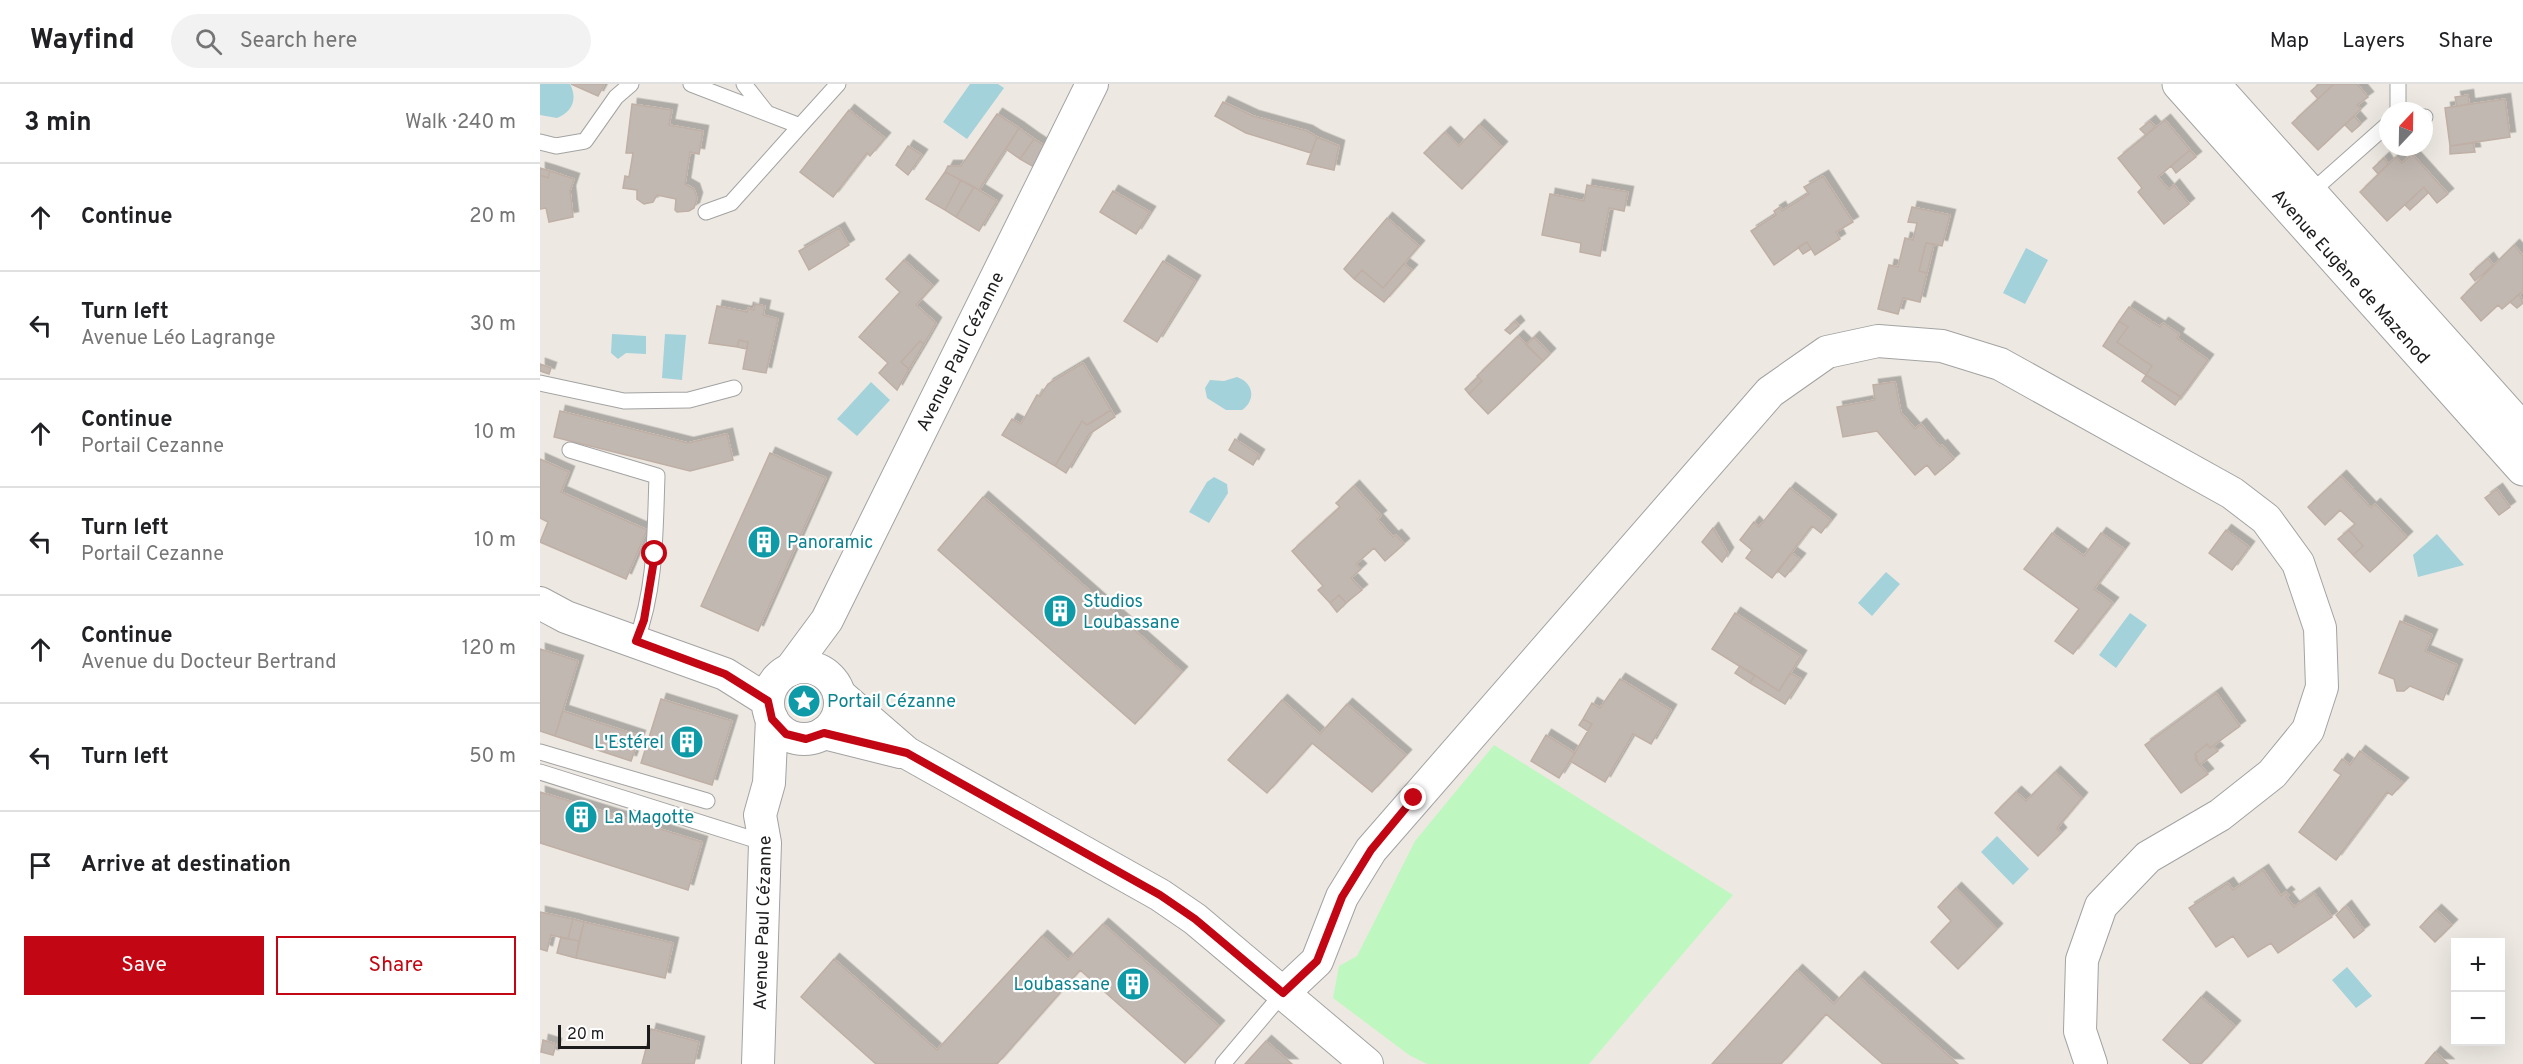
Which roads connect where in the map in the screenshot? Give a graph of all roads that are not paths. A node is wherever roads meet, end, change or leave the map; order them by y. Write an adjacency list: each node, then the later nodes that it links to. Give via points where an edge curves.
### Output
1 (631, 84): 13 (lane, via 616,97 585,141 556,146)
2 (691, 84): 10 (lane)
3 (744, 84): 10 (lane)
4 (838, 84): 11 (lane)
5 (1092, 84): 22 (street, Avenue Paul Cézanne)
6 (2179, 84): 14 (street, Avenue Eugène de Mazenod)
7 (2213, 84): 14 (street, Avenue Eugène de Mazenod)
8 (2398, 84): 9 (lane)
9 (2398, 102)
10 (767, 113): 11 (lane)
11 (800, 126): 15 (lane, via 731,203)
12 (2379, 132): 14 (lane)
13 (540, 142)
14 (2301, 202): 18 (street, Avenue Eugène de Mazenod); 20 (street, Avenue Eugène de Mazenod)
15 (706, 212)
16 (540, 383): 17 (lane, via 624,401 689,400)
17 (734, 388)
18 (2523, 430)
19 (570, 450): 23 (lane, via 657,476 655,554 644,620)
20 (2523, 469)
21 (540, 603): 23 (street, via 566,617)
22 (827, 620): 24 (street, Avenue Paul Cézanne, via 825,645); 25 (street, Avenue Paul Cézanne)
23 (636, 641): 25 (street)
24 (835, 687): 25 (street, via 813,669); 26 (street, via 838,716); 28 (street)
25 (777, 693): 26 (street, via 786,734); 30 (street, Avenue Paul Cézanne)
26 (815, 736): 28 (street); 30 (street, Avenue Paul Cézanne)
27 (540, 752): 31 (lane)
28 (907, 753): 33 (street, via 1160,895 1195,919)
29 (540, 772): 32 (lane)
30 (768, 783): 32 (street, Avenue Paul Cézanne, via 760,815)
31 (707, 801)
32 (765, 843): 34 (street, Avenue Paul Cézanne)
33 (1283, 993): 35 (lane); 36 (street); 37 (street, via 1317,961 1342,897 1371,850 1770,392 1827,352 1878,341 1942,346 2000,364 2232,493 2266,519 2298,563 2320,628 2322,687 2308,730 2272,774 2220,815 2148,857 2101,906 2082,960 2080,1031)
34 (758, 1064)
35 (1222, 1064)
36 (1367, 1064)
37 (2091, 1064)

